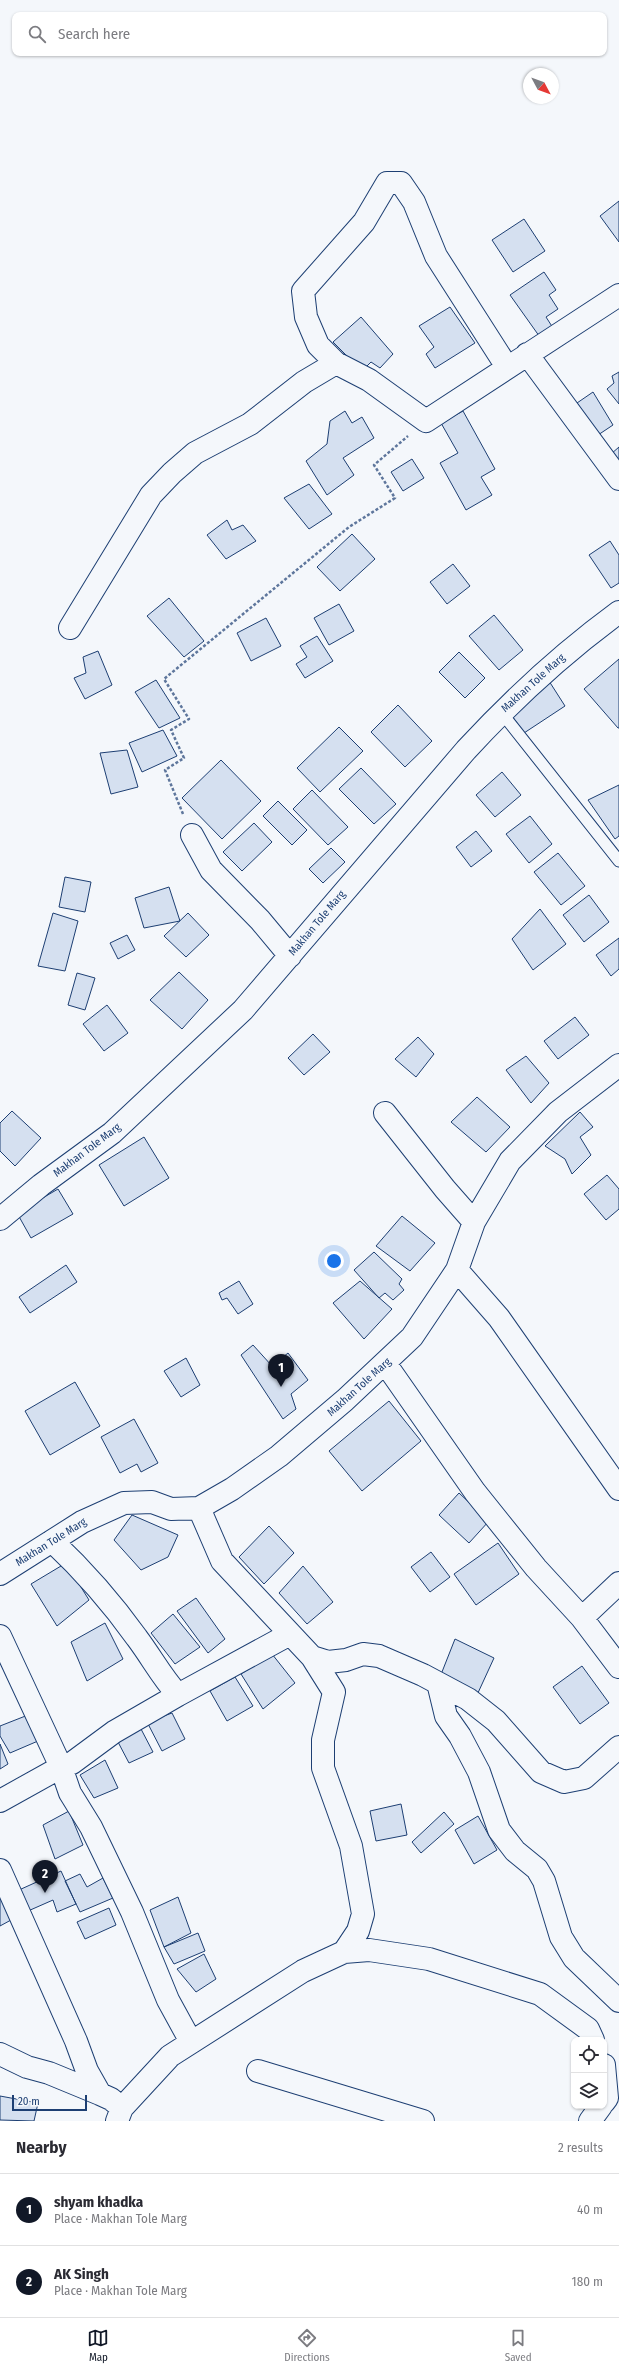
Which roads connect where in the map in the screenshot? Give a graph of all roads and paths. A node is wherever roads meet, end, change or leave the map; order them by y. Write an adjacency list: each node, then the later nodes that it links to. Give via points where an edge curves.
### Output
1 (619, 295): 2 (street)
2 (527, 354): 4 (street); 6 (street)
3 (336, 363): 4 (street, via 318,344 306,317 303,291 364,222 387,183 401,183 414,202 436,256); 5 (street, via 369,380); 8 (street, via 304,382 250,424 195,453 172,473 151,495)
4 (507, 367): 5 (street)
5 (426, 420): 10 (path, via 374,465 395,498 349,527 164,679 189,719 171,730 184,758 165,770)
6 (619, 479)
7 (619, 612): 9 (street, Makhan Tole Marg, via 558,659)
8 (70, 628)
9 (501, 712): 11 (lane); 12 (street, Makhan Tole Marg)
10 (192, 835): 12 (street, via 211,870 260,920)
11 (619, 861)
12 (290, 956): 15 (street, Makhan Tole Marg, via 243,1010 112,1133)
13 (619, 1065): 16 (street, Makhan Tole Marg, via 558,1112 510,1161)
14 (385, 1113): 16 (street)
15 (0, 1219)
16 (474, 1222): 17 (street, Makhan Tole Marg)
17 (457, 1270): 18 (street, Makhan Tole Marg, via 412,1337); 19 (street, via 499,1318)
18 (385, 1363): 20 (street, Makhan Tole Marg, via 346,1400 279,1456 232,1489); 24 (street, via 474,1492 536,1568)
19 (619, 1489)
20 (199, 1508): 21 (street, Makhan Tole Marg, via 171,1509 152,1502 124,1503 82,1522); 25 (street, via 222,1561)
21 (52, 1541): 22 (street, Makhan Tole Marg); 30 (street, via 93,1582 138,1638 160,1675)
22 (0, 1574)
23 (619, 1583): 24 (street)
24 (582, 1618): 28 (street)
25 (290, 1634): 27 (street); 30 (street)
26 (0, 1636): 32 (street)
27 (312, 1658): 29 (street, via 328,1662 346,1660 363,1654 379,1656); 35 (street, via 334,1692 324,1740 323,1768 351,1846 363,1914 358,1931)
28 (619, 1667)
29 (438, 1683): 31 (street, via 468,1699 496,1721 541,1772 564,1782 584,1778); 36 (street, via 446,1716 460,1736 478,1772 499,1830 515,1851 537,1869 544,1881 561,1937 574,1958)
30 (178, 1695): 32 (street, via 114,1732 72,1763)
31 (619, 1747)
32 (61, 1767): 33 (street); 38 (street, via 70,1793 91,1827 132,1912 168,2000)
33 (0, 1801)
34 (0, 1870): 41 (street, via 87,2071)
35 (344, 1952): 37 (street, via 369,1950 429,1959 540,1994 588,2029); 38 (street, via 303,1971)
36 (619, 2001)
37 (592, 2037)
38 (191, 2042): 43 (street, via 170,2056)
39 (0, 2054): 41 (street)
40 (258, 2071): 44 (street)
41 (100, 2094): 43 (street, via 111,2099)
42 (599, 2109): 45 (street)
43 (120, 2115)
44 (423, 2121)
45 (590, 2121)

